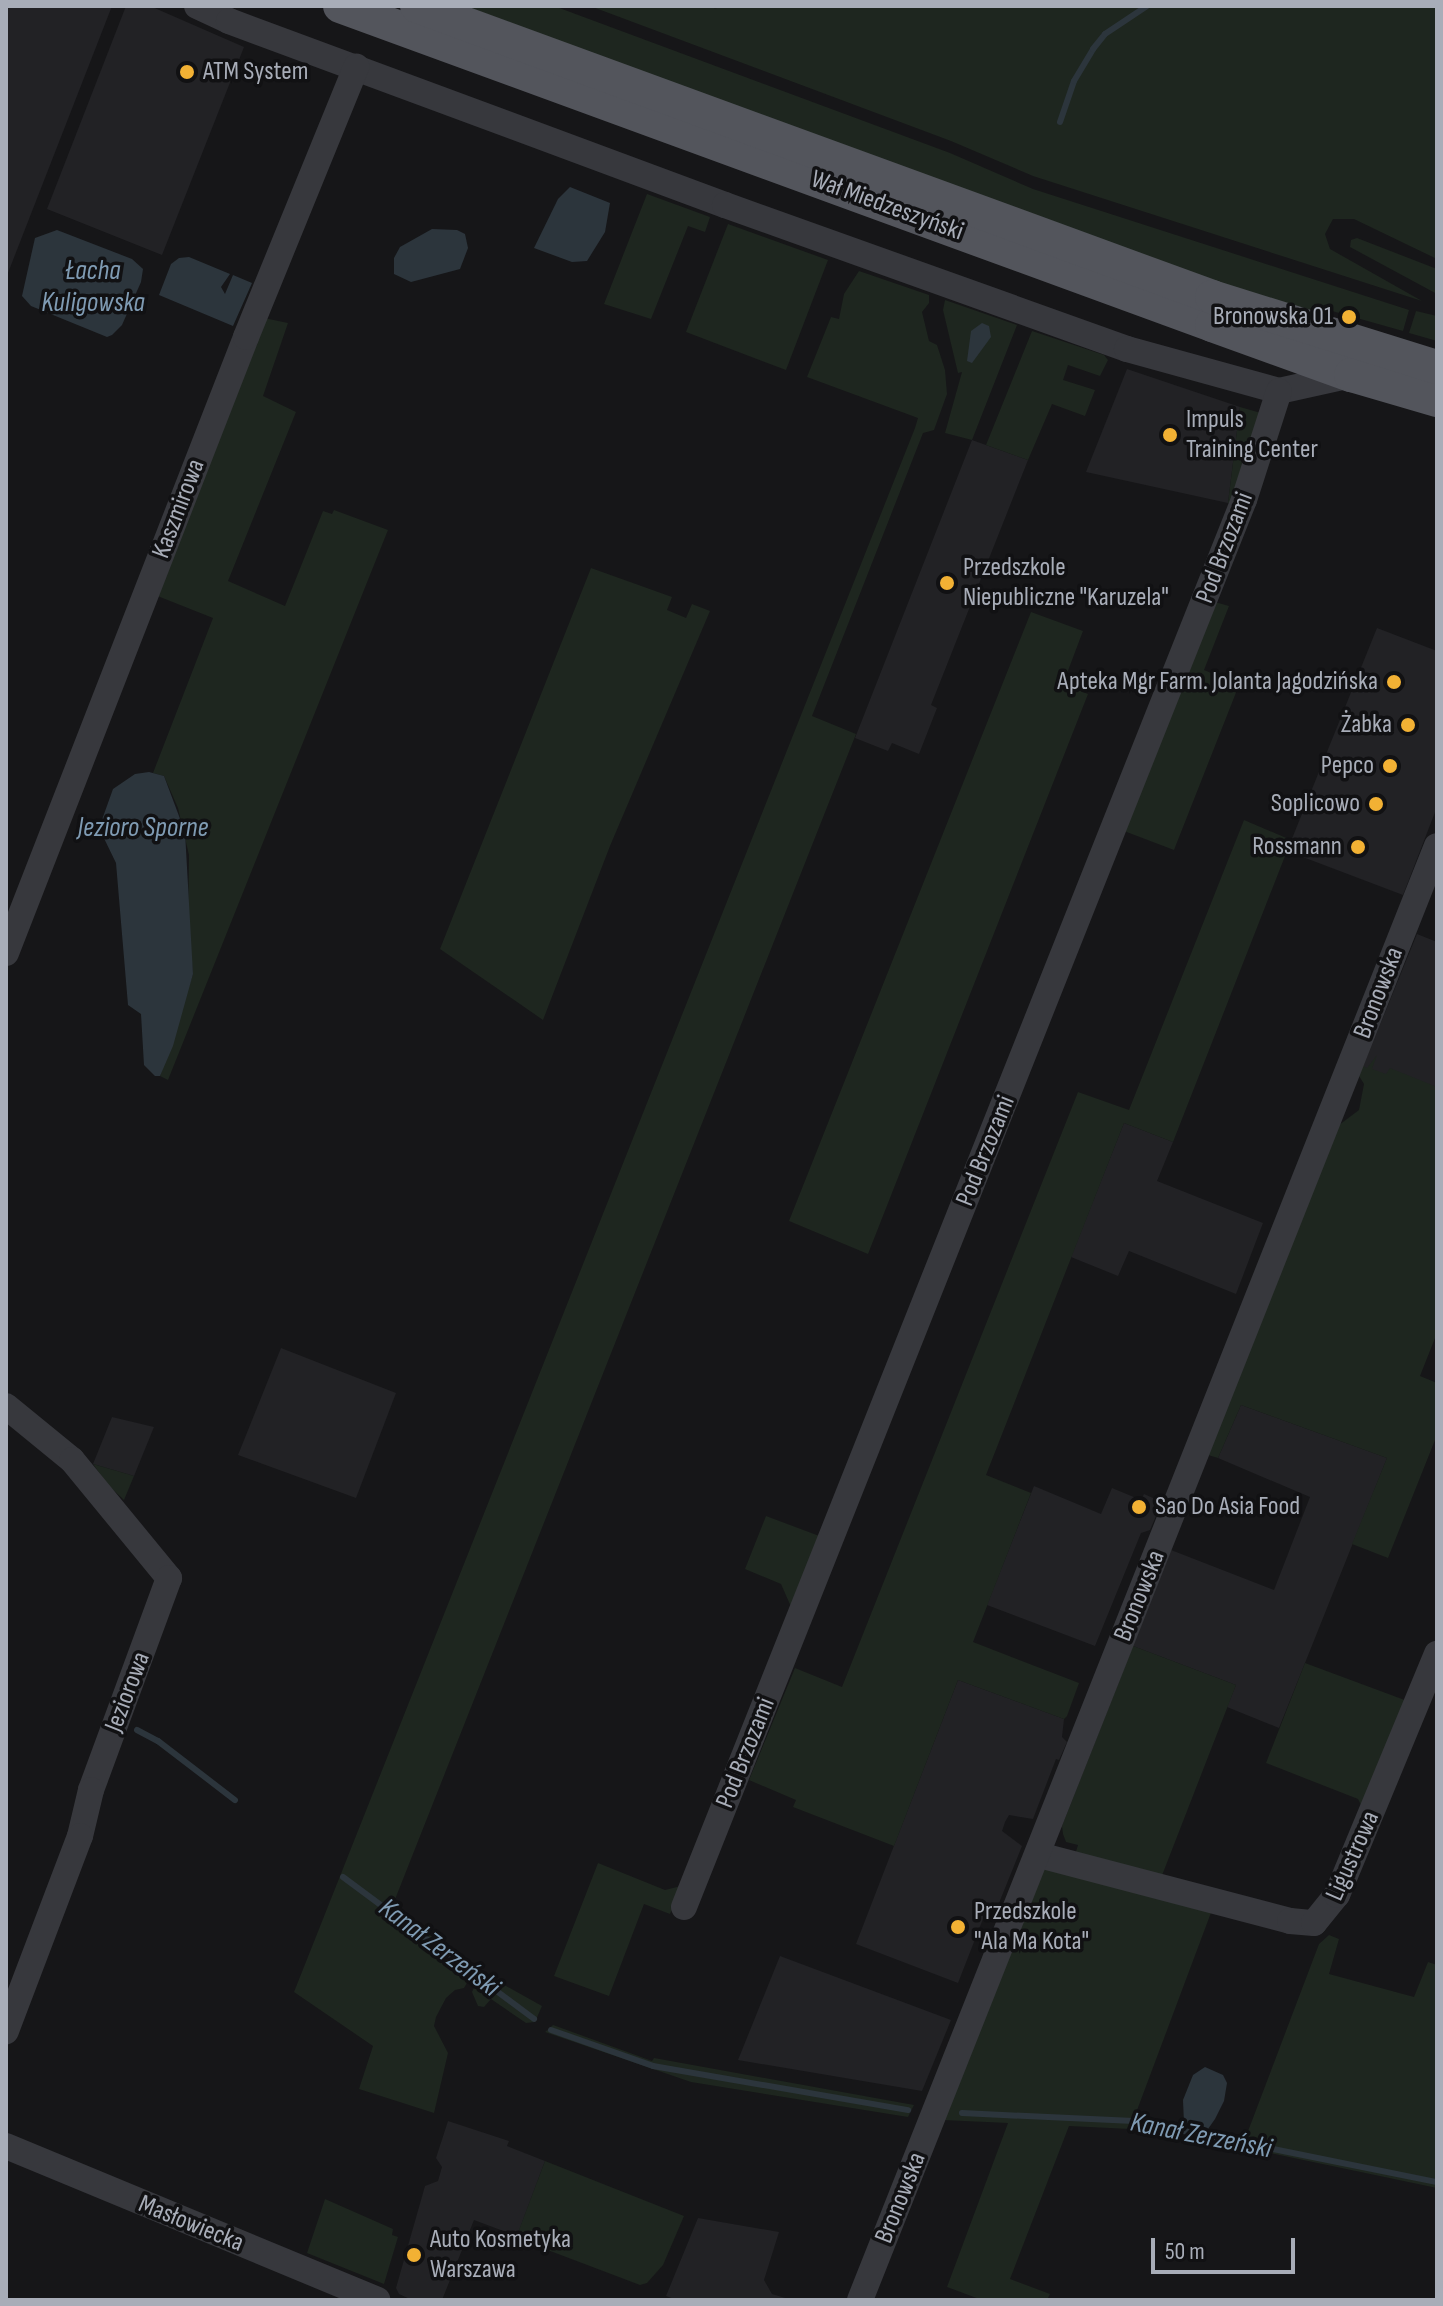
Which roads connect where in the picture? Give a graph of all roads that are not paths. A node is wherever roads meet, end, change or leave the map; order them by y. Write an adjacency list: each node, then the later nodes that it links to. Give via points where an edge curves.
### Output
1 (197, 6): 4 (street)
2 (340, 6): 6 (main road, Wał Miedzeszyński)
3 (417, 6): 5 (main road, Wał Miedzeszyński, via 1212,297)
4 (356, 67): 7 (street, via 1127,349); 10 (street, Kaszmirowa)
5 (1437, 367)
6 (1351, 375): 7 (street); 8 (main road, Wał Miedzeszyński)
7 (1279, 391): 14 (street, Pod Brzozami, via 1240,513)
8 (1437, 400)
9 (1437, 846): 13 (street, Bronowska)
10 (6, 953)
11 (6, 1406): 15 (street, Jeziorowa, via 72,1460 169,1578)
12 (1437, 1654): 13 (street, Ligustrowa, via 1337,1895 1314,1923)
13 (1039, 1855): 18 (street, Bronowska)
14 (684, 1907)
15 (6, 2031)
16 (6, 2146): 17 (street, Masłowiecka)
17 (377, 2300)
18 (860, 2300)

